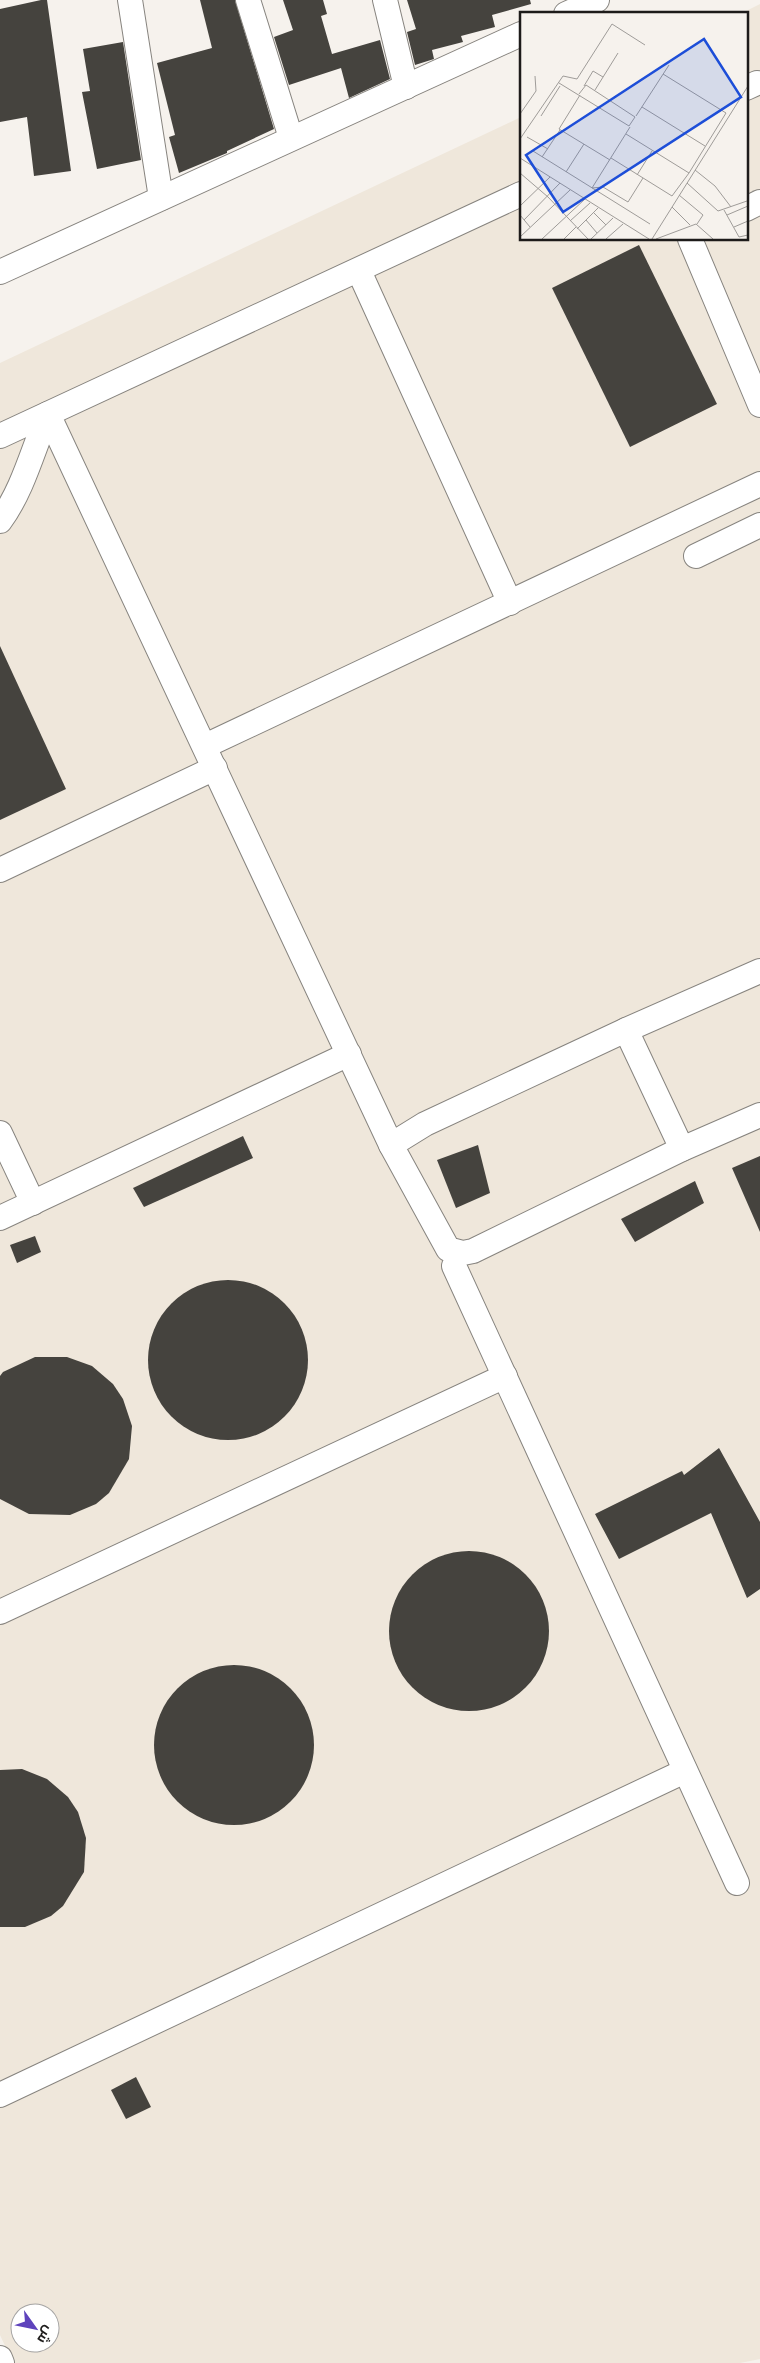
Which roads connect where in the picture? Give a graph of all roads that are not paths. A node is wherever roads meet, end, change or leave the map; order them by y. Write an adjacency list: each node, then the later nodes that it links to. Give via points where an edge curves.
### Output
1 (130, 0): 10 (street)
2 (248, 0): 8 (street)
3 (385, 0): 7 (street)
4 (597, 0): 5 (street)
5 (570, 12)
6 (520, 34): 7 (street)
7 (406, 86): 8 (street)
8 (291, 138): 10 (street)
9 (520, 194): 14 (street)
10 (161, 198): 15 (street)
11 (760, 202): 12 (street)
12 (748, 208)
13 (690, 240): 16 (street)
14 (359, 270): 17 (street); 23 (street)
15 (0, 272)
16 (760, 405)
17 (48, 414): 18 (street); 20 (street, via 18,488); 24 (street)
18 (0, 436)
19 (760, 484): 23 (street)
20 (0, 521)
21 (760, 526): 22 (street)
22 (696, 556)
23 (510, 604): 24 (street)
24 (205, 746): 25 (street)
25 (215, 768): 26 (street); 29 (street)
26 (0, 870)
27 (760, 971): 28 (street)
28 (626, 1030): 32 (street, via 425,1124); 33 (street)
29 (349, 1054): 32 (street); 34 (street)
30 (760, 1115): 33 (street)
31 (0, 1133): 34 (street)
32 (392, 1145): 33 (street, via 448,1248 463,1253)
33 (682, 1149)
34 (33, 1203): 35 (street)
35 (0, 1218)
36 (454, 1266): 37 (street)
37 (504, 1376): 38 (street); 39 (street)
38 (0, 1612)
39 (685, 1771): 40 (street); 41 (street)
40 (737, 1882)
41 (0, 2095)
42 (0, 2358): 43 (street)
43 (2, 2363)

